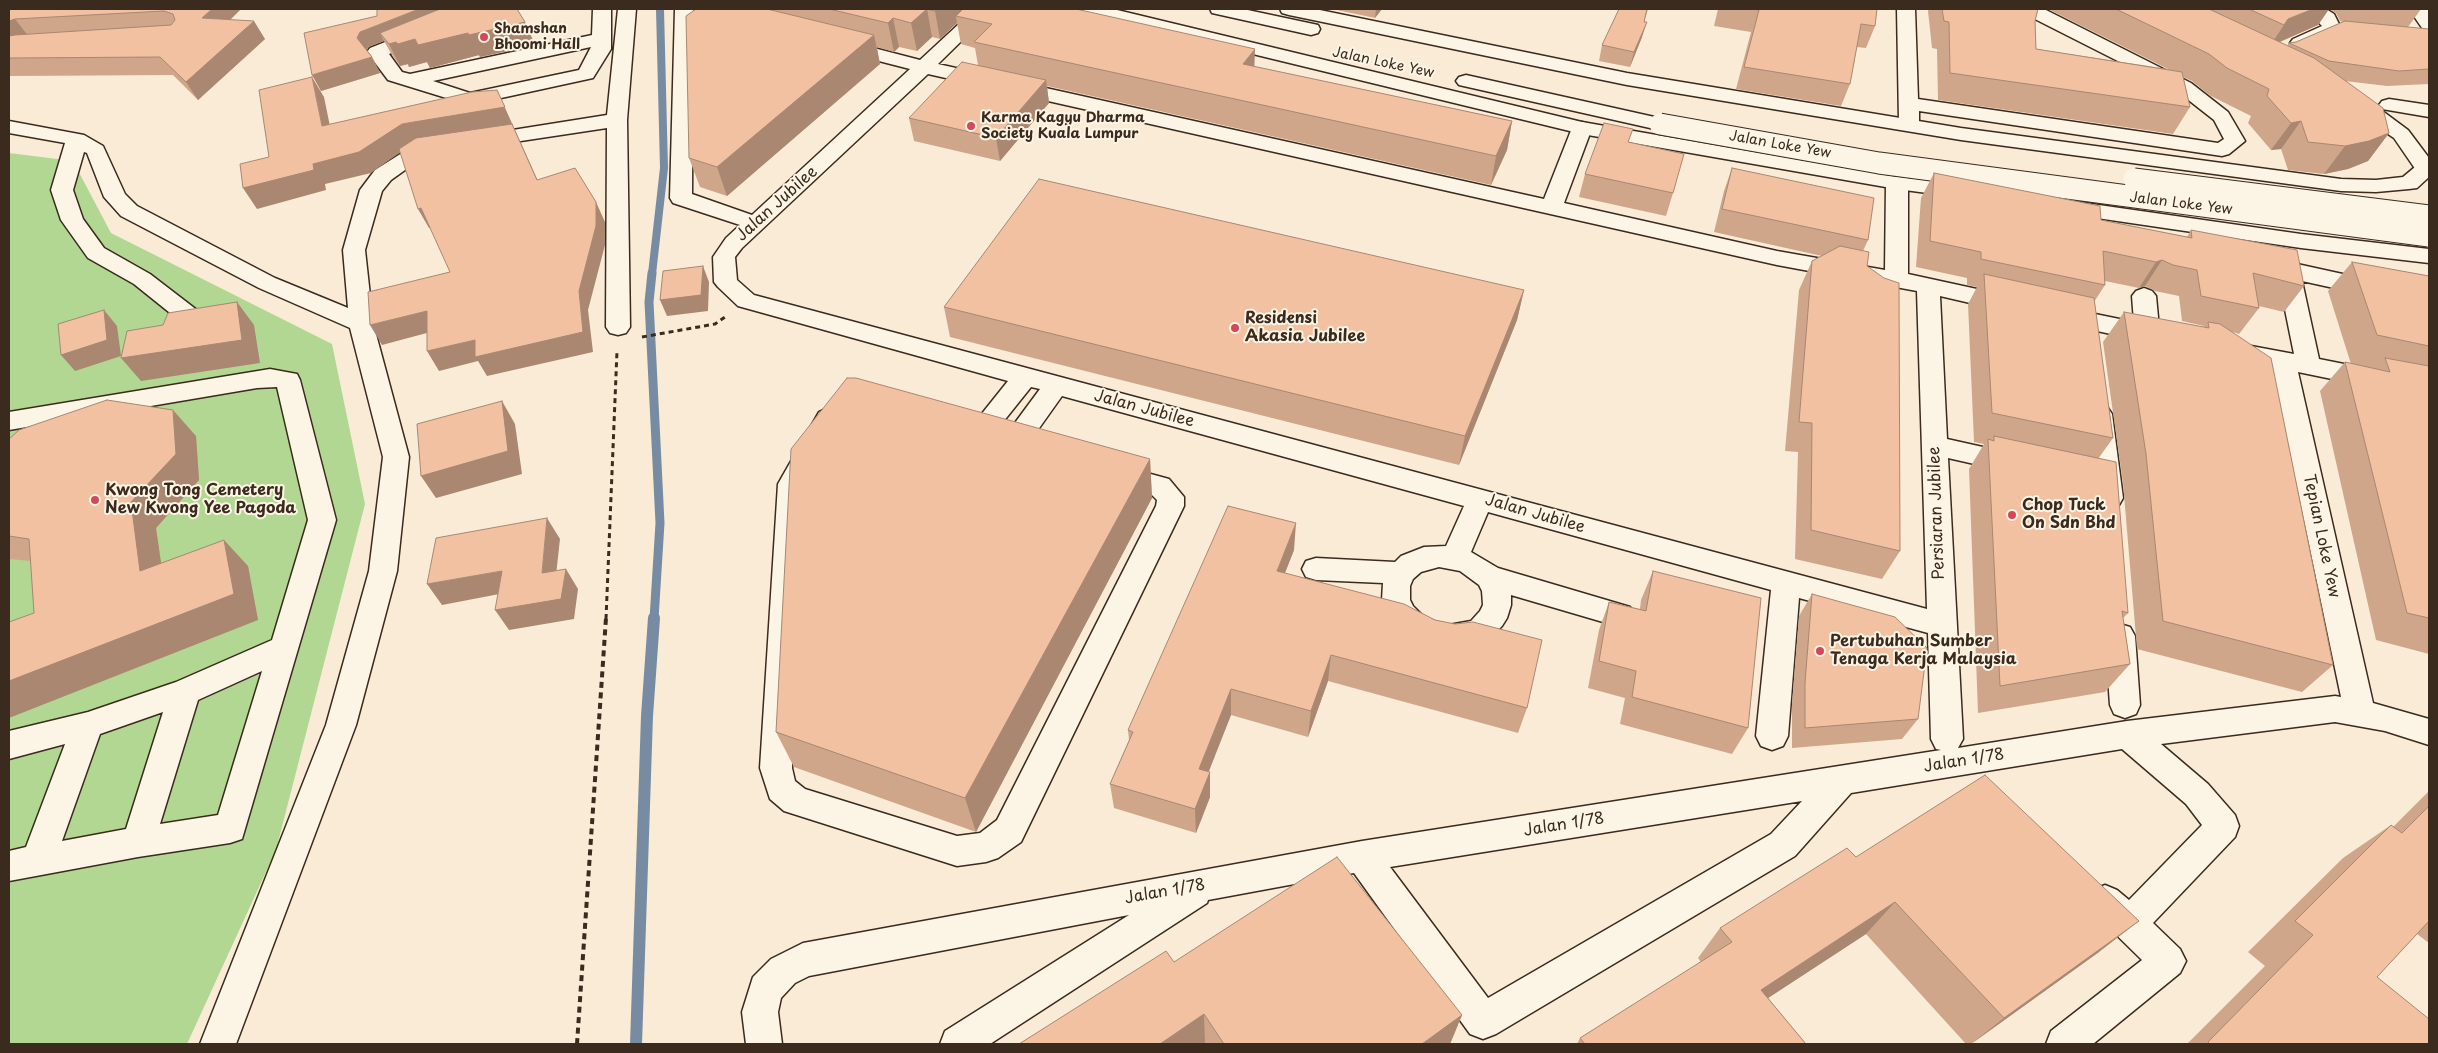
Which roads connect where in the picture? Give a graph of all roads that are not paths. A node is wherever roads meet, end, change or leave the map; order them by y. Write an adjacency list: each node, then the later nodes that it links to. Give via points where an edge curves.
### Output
1 (485, 9): 21 (main road, via 377,52 395,76)
2 (602, 9): 17 (main road)
3 (627, 9): 25 (main road)
4 (985, 9): 20 (main road, Jalan Jubilee)
5 (1138, 9): 24 (main road, Jalan Loke Yew)
6 (1220, 9): 24 (main road, Jalan Loke Yew)
7 (1289, 9): 26 (main road, via 1627,79)
8 (1906, 9): 22 (main road)
9 (2030, 9): 22 (main road, via 2184,87 2221,116 2235,141 2222,150)
10 (2314, 9): 14 (main road, via 2327,18)
11 (2418, 9): 16 (main road)
12 (694, 10): 37 (main road, via 680,198)
13 (1083, 11): 28 (main road, via 1112,15)
14 (2332, 28): 15 (main road); 19 (main road)
15 (2351, 30)
16 (2426, 33)
17 (601, 39): 21 (main road); 21 (main road, via 601,50 586,74 469,99)
18 (820, 40): 20 (main road)
19 (2290, 55)
20 (926, 67): 34 (main road); 37 (main road, Jalan Jubilee)
21 (411, 81)
22 (1910, 104): 26 (main road)
23 (2429, 111): 31 (main road, via 2389,106 2346,92 2401,134)
24 (1664, 116): 35 (main road, Jalan Loke Yew, bridge); 38 (main road, Jalan Loke Yew, bridge, via 1879,163)
25 (617, 120): 49 (main road, via 420,150 383,175 371,190 354,250); 50 (main road)
26 (1908, 126): 30 (main road)
27 (9, 127): 29 (main road)
28 (1582, 128): 32 (main road); 34 (main road)
29 (77, 139): 48 (main road, via 62,190 72,220 96,253 142,279); 49 (main road, via 96,150 115,197 129,211 267,283)
30 (2103, 153): 31 (main road, via 2310,182 2362,186 2409,183); 36 (main road, via 2131,165 2155,189 2157,201 2153,211)
31 (2428, 168)
32 (1897, 183): 33 (main road); 43 (main road)
33 (2056, 206): 36 (main road); 39 (main road, via 2131,228)
34 (1552, 207): 43 (main road, via 1777,258)
35 (2429, 216)
36 (2127, 217): 40 (main road)
37 (755, 223): 56 (main road, Jalan Jubilee, via 724,257 726,282 746,301)
38 (2429, 236)
39 (2166, 243)
40 (2429, 256)
41 (2241, 260): 42 (main road)
42 (2288, 269): 46 (main road); 55 (main road, Tepian Loke Yew)
43 (1896, 279): 44 (main road)
44 (1928, 286): 47 (main road); 63 (main road, Persiaran Jubilee)
45 (2144, 296): 51 (main road)
46 (2429, 301)
47 (2087, 321): 51 (main road); 54 (main road)
48 (198, 323)
49 (361, 323): 94 (main road, via 396,457 383,571 342,725)
50 (626, 333)
51 (2146, 334): 52 (main road)
52 (2176, 339)
53 (2215, 347): 55 (main road)
54 (2091, 350)
55 (2296, 363): 59 (main road); 79 (main road, Tepian Loke Yew)
56 (1024, 378): 57 (main road, Jalan Jubilee); 61 (main road)
57 (1056, 386): 62 (main road); 67 (main road, Jalan Jubilee)
58 (2096, 388): 66 (main road)
59 (2429, 390)
60 (9, 421): 77 (main road, via 256,379 288,380 322,520)
61 (977, 437): 62 (main road); 62 (main road, via 868,407 848,408 828,418 791,484 776,768 781,789 796,801 956,851 986,847 1009,831 1170,506 1171,497 1160,486)
62 (1012, 446)
63 (1934, 446): 64 (main road); 76 (main road, Persiaran Jubilee)
64 (2040, 468)
65 (2079, 477): 66 (main road)
66 (2108, 483): 68 (main road)
67 (1480, 499): 69 (main road); 73 (main road, Jalan Jubilee)
68 (2111, 522)
69 (1455, 557): 71 (main road, via 1424,558); 72 (main road)
70 (1316, 569): 71 (main road)
71 (1401, 573): 72 (main road, via 1396,586 1396,600 1403,614 1414,625 1430,633 1449,637 1481,629 1492,618 1497,605 1496,591)
72 (1489, 577): 75 (main road)
73 (1786, 584): 76 (main road, Jalan Jubilee); 83 (main road)
74 (2118, 608): 80 (main road)
75 (1620, 615)
76 (1941, 625): 85 (main road, Persiaran Jubilee)
77 (284, 648): 78 (main road); 88 (main road, via 230,828)
78 (186, 692): 81 (main road); 88 (main road)
79 (2360, 712): 80 (main road, Jalan 1/78, via 2335,709); 82 (main road, Jalan 1/78)
80 (2126, 720): 85 (main road, Jalan 1/78); 93 (main road, via 2223,826)
81 (88, 725): 84 (main road); 90 (main road)
82 (2429, 732)
83 (1772, 736)
84 (9, 745)
85 (1950, 751): 86 (main road, Jalan 1/78); 87 (main road)
86 (1841, 781): 89 (main road, Jalan 1/78); 89 (main road, via 1783,845 1483,1021)
87 (1982, 790)
88 (138, 842): 90 (main road)
89 (1362, 856): 92 (main road, Jalan 1/78)
90 (24, 863)
91 (2085, 883): 93 (main road)
92 (1207, 885): 95 (main road, Jalan 1/78, via 803,960 783,971 766,989 760,1012); 96 (main road)
93 (2130, 923): 97 (main road, via 2168,961)
94 (218, 1044)
95 (764, 1044)
96 (958, 1044)
97 (2064, 1044)

